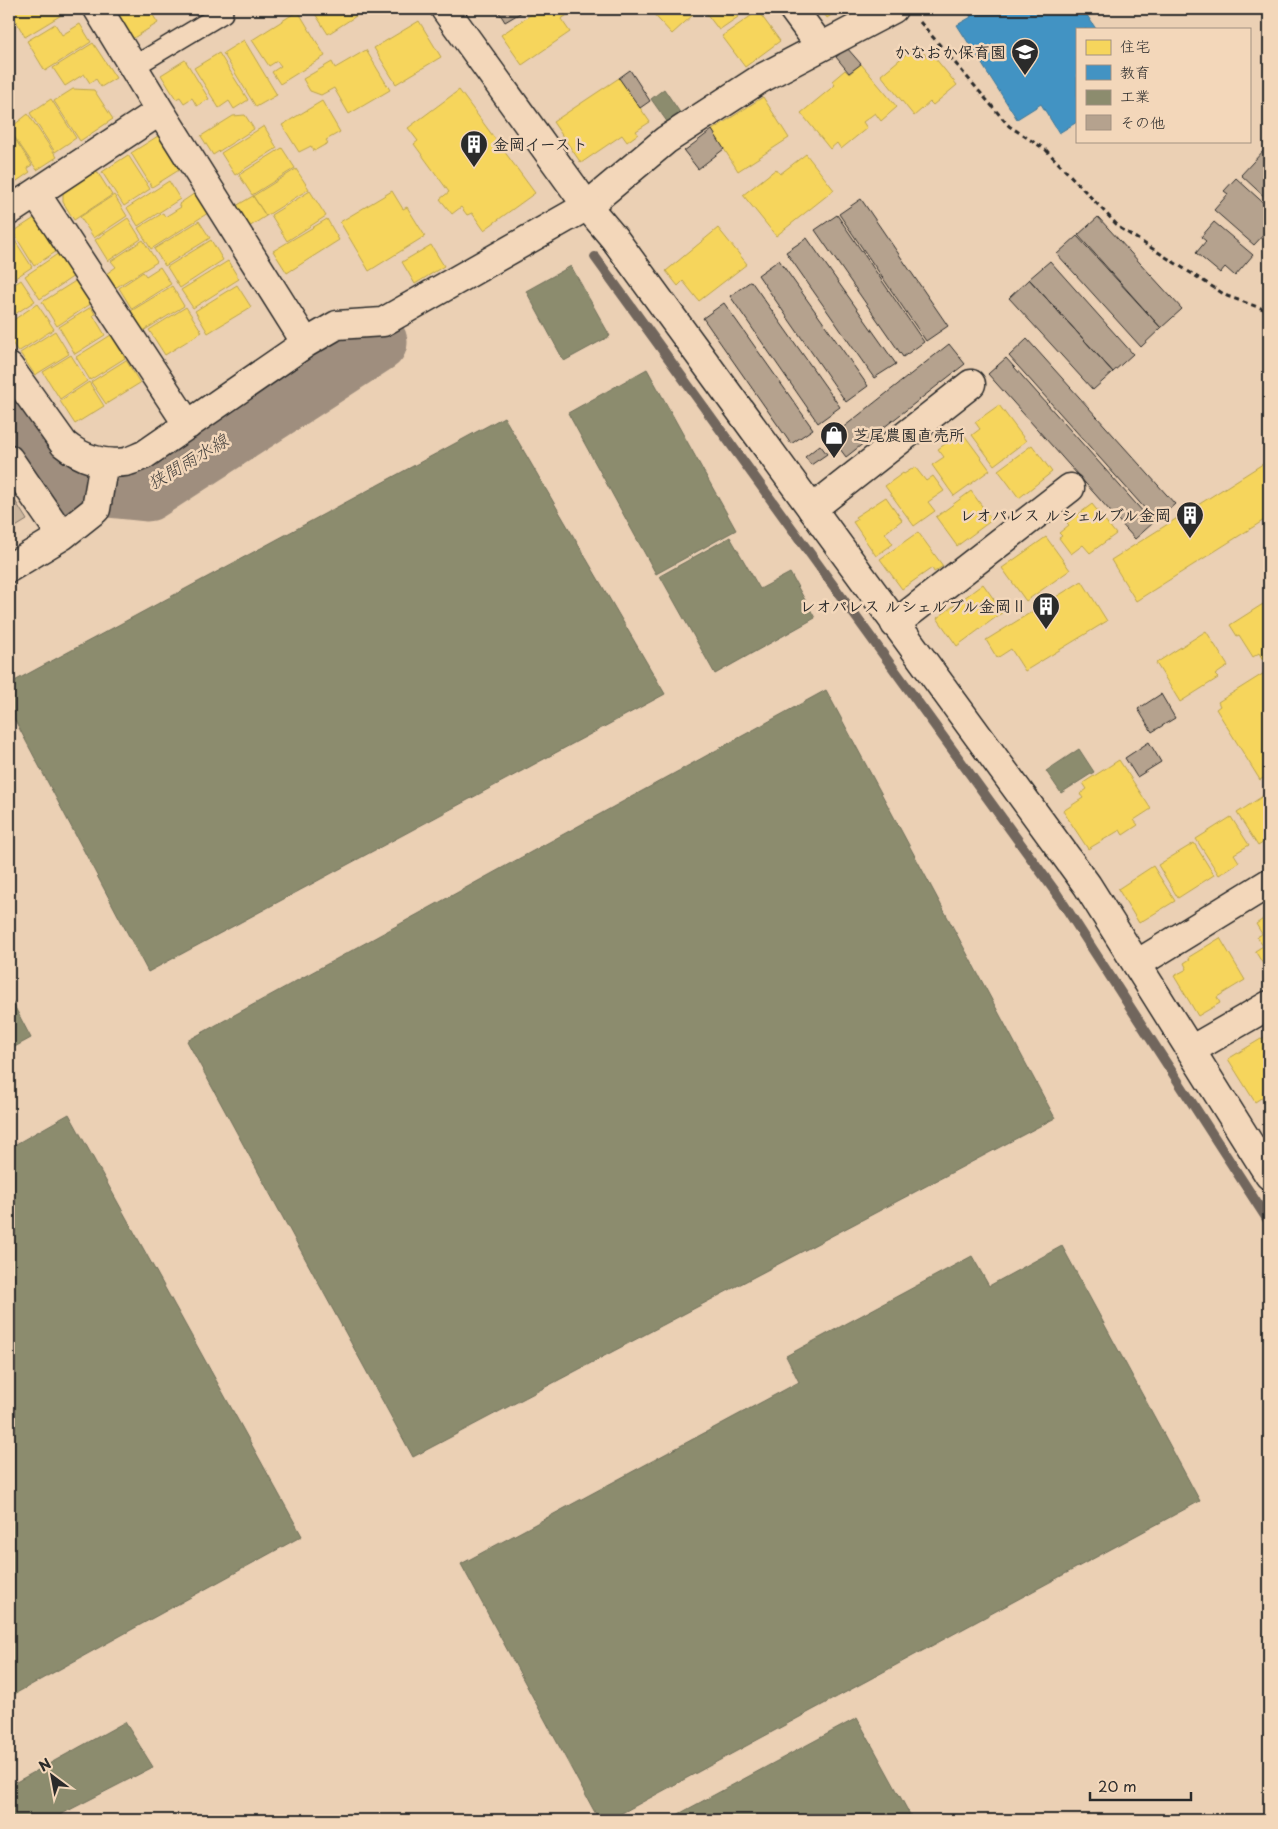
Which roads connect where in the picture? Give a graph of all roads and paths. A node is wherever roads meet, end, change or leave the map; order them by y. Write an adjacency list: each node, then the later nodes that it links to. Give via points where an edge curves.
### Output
1 (98, 9): 7 (street)
2 (445, 9): 10 (street)
3 (793, 9): 6 (street)
4 (904, 12): 6 (street); 12 (path, via 1009,126 1046,150 1120,228 1227,296)
5 (223, 13): 7 (lane)
6 (821, 47): 10 (street, via 760,79 666,140)
7 (133, 67): 8 (street)
8 (160, 111): 9 (street); 13 (street)
9 (36, 194): 11 (street); 16 (street)
10 (587, 206): 13 (street, via 383,322 337,325); 20 (street, via 614,238)
11 (9, 211)
12 (1269, 311)
13 (306, 343): 16 (street)
14 (9, 366): 18 (street, via 64,444 84,457)
15 (971, 384): 20 (street)
16 (188, 425): 18 (street, via 144,455 126,462)
17 (9, 459): 21 (street)
18 (104, 462): 21 (street, via 96,509)
19 (1070, 488): 23 (street)
20 (812, 509): 23 (street)
21 (62, 536): 22 (street)
22 (9, 568)
23 (896, 624): 25 (street, via 1087,884)
24 (1269, 883): 25 (street)
25 (1137, 964): 27 (street)
26 (1269, 1005): 27 (street)
27 (1191, 1050): 28 (street)
28 (1269, 1175)

